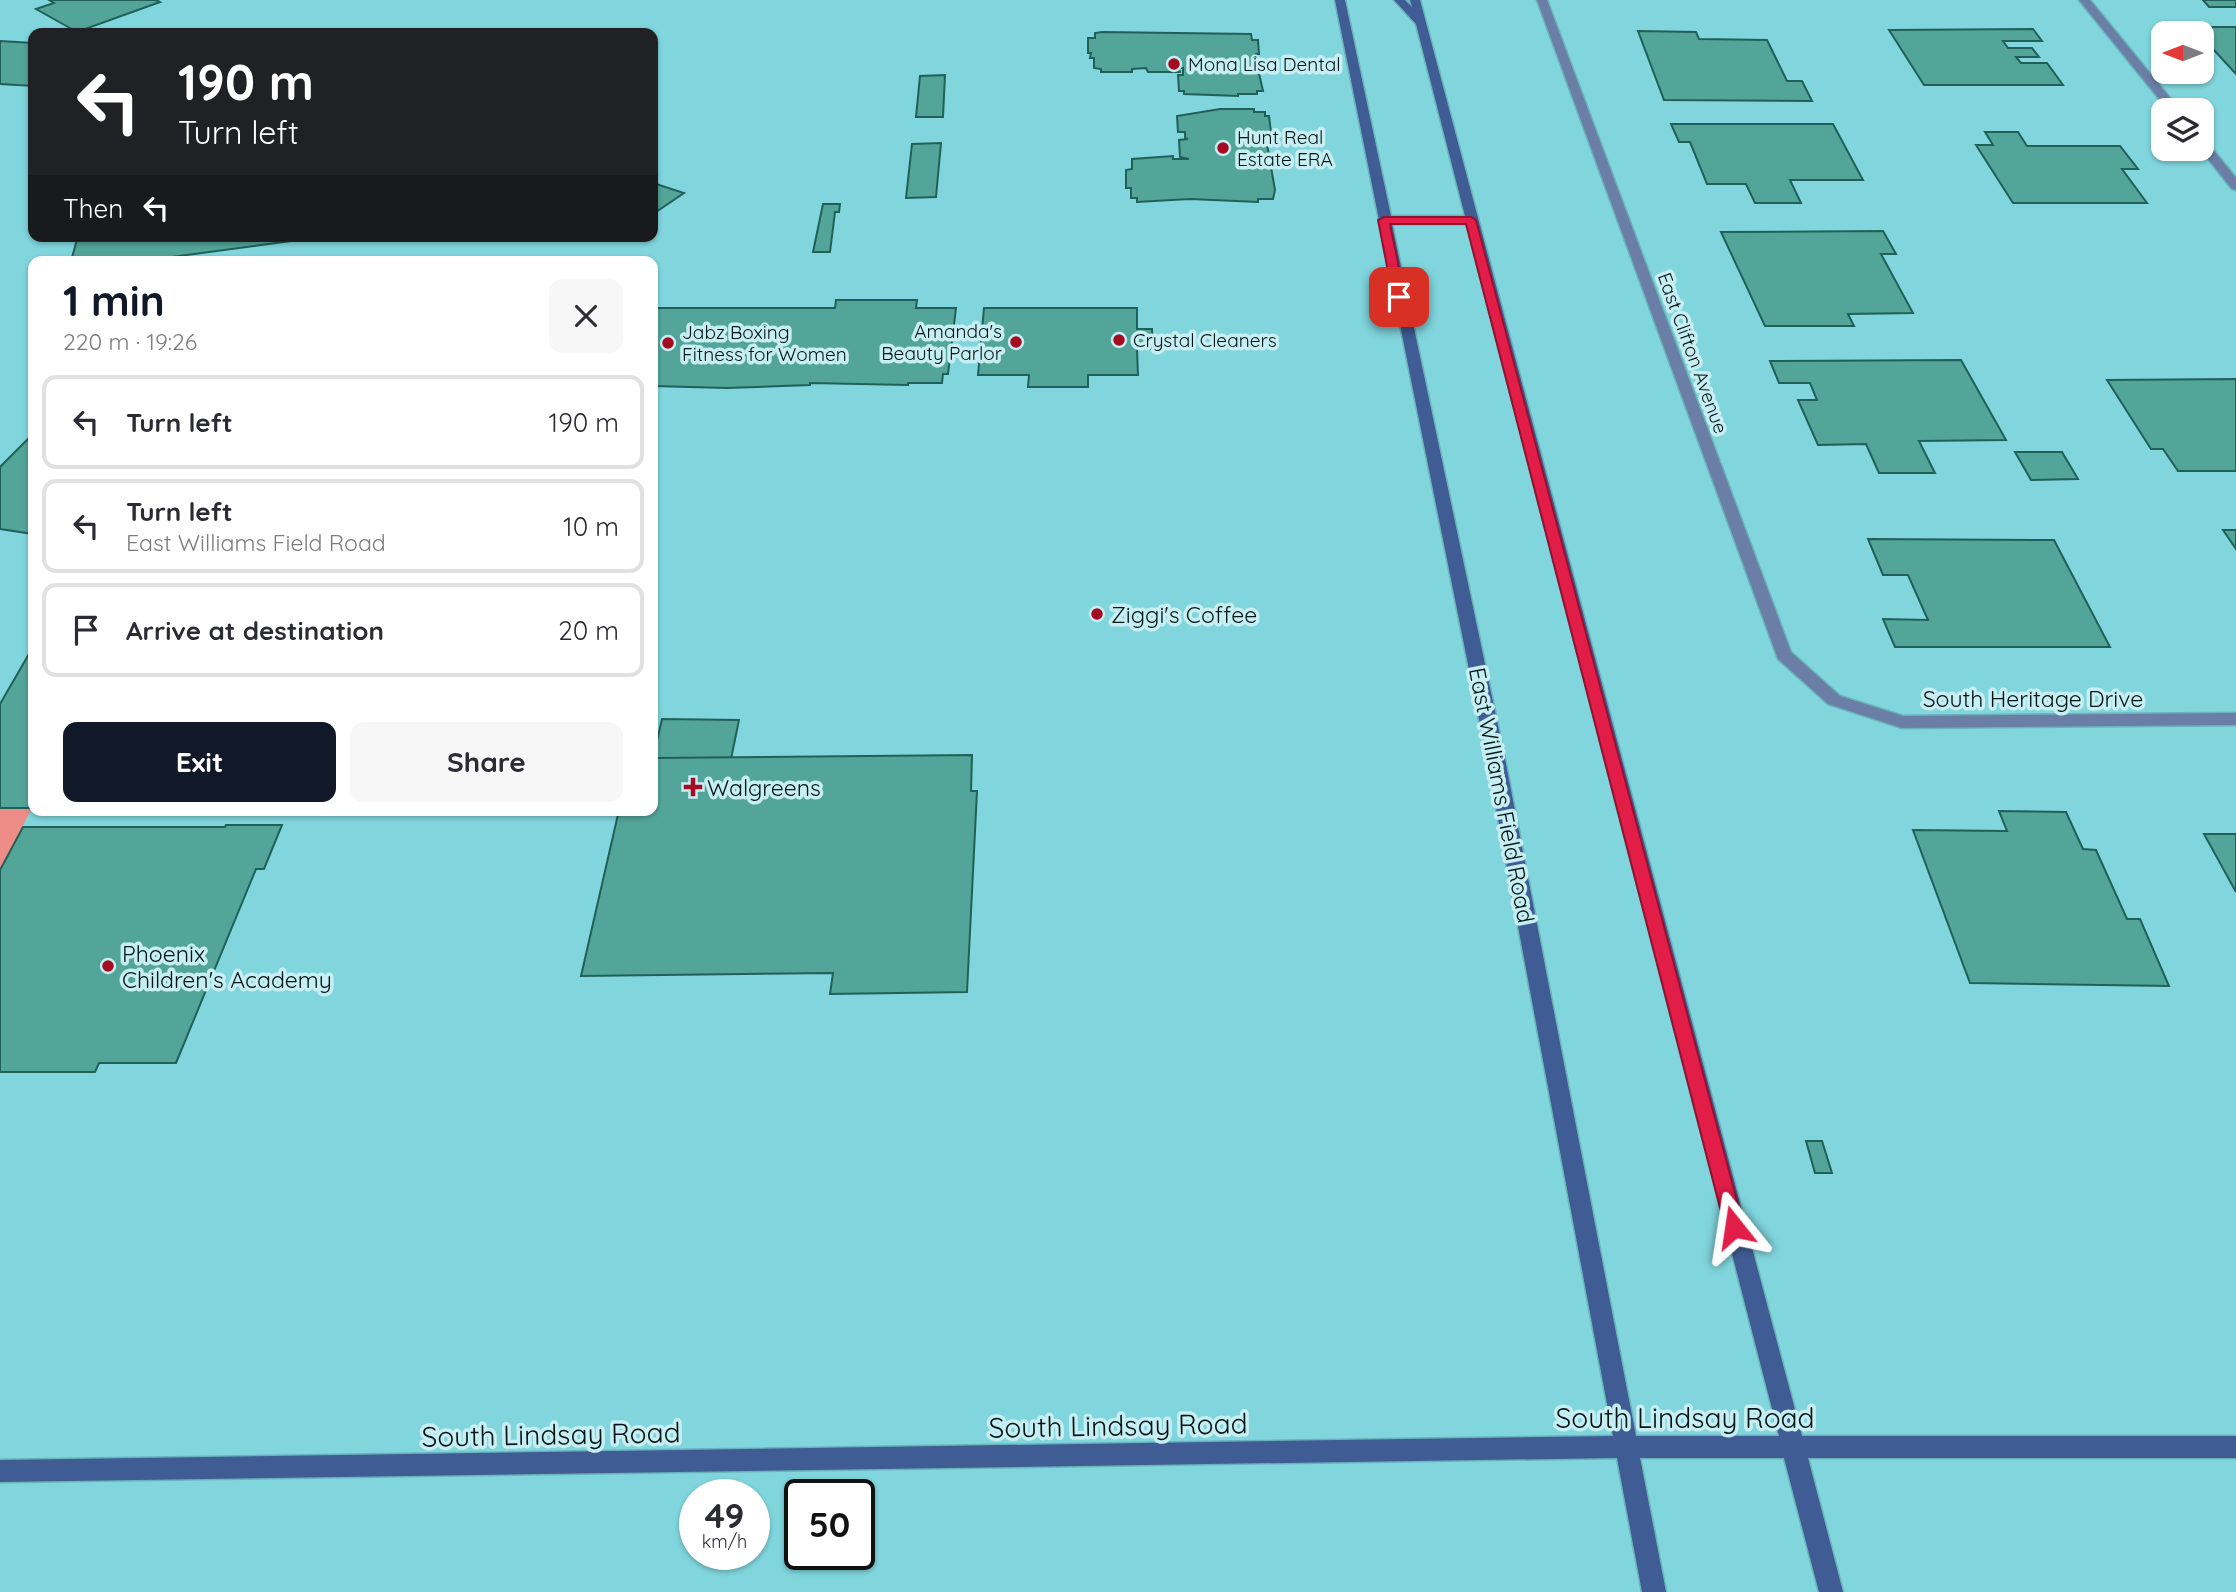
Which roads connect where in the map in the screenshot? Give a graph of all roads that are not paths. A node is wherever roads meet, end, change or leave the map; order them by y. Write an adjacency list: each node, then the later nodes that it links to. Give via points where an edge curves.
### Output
1 (1340, 0): 10 (main road, East Williams Field Road)
2 (1399, 0): 6 (main road)
3 (1415, 0): 6 (main road)
4 (1542, 0): 12 (street, East Clifton Avenue, via 1784,655)
5 (2084, 0): 7 (street)
6 (1421, 24): 11 (main road)
7 (2164, 98)
8 (2214, 159): 9 (street)
9 (2236, 186)
10 (1384, 220): 11 (main road); 14 (main road, East Williams Field Road, via 1495,754)
11 (1471, 220): 16 (main road)
12 (1834, 700): 13 (street, South Heritage Drive, via 1902,722)
13 (2236, 719)
14 (1627, 1447): 16 (main road, South Lindsay Road); 17 (main road, South Lindsay Road); 18 (main road, East Williams Field Road)
15 (2236, 1447): 16 (main road, South Lindsay Road)
16 (1792, 1448): 19 (main road)
17 (0, 1471)
18 (1654, 1592)
19 (1831, 1592)

